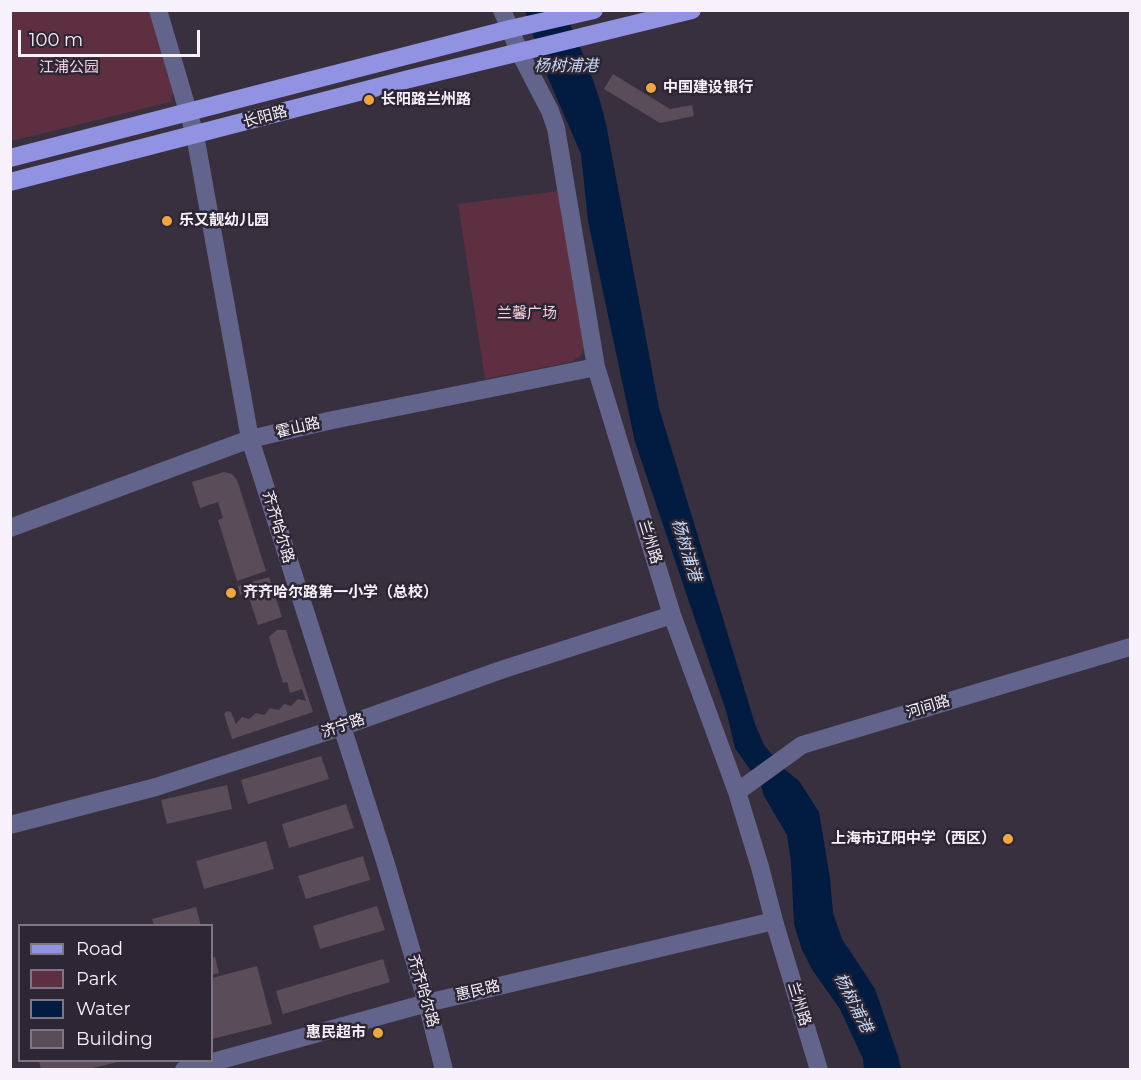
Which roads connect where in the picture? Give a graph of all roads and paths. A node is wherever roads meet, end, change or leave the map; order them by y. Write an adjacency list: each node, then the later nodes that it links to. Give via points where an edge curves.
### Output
1 (158, 10): 7 (street, 齐齐哈尔路)
2 (502, 10): 5 (street, 兰州路)
3 (594, 10): 5 (main road, 长阳路)
4 (692, 10): 6 (main road, 长阳路)
5 (510, 29): 6 (street, 兰州路); 7 (main road, 长阳路)
6 (519, 51): 8 (main road, 长阳路); 11 (street, 兰州路, via 556,128)
7 (188, 111): 8 (street, 齐齐哈尔路); 9 (main road, 长阳路)
8 (195, 135): 10 (main road, 长阳路); 12 (street, 齐齐哈尔路)
9 (10, 158)
10 (10, 182)
11 (596, 367): 12 (street, 霍山路); 14 (street, 兰州路)
12 (250, 439): 13 (street, 霍山路); 16 (street, 齐齐哈尔路)
13 (10, 528)
14 (672, 615): 16 (street, 济宁路); 17 (street, 兰州路)
15 (1131, 647): 17 (street, 河间路, via 812,741)
16 (341, 727): 18 (street, 济宁路, via 156,787); 20 (street, 齐齐哈尔路)
17 (737, 792): 19 (street, 兰州路)
18 (10, 825)
19 (774, 921): 20 (street, 惠民路); 23 (street, 兰州路)
20 (427, 1003): 21 (street, 惠民路); 22 (street, 齐齐哈尔路)
21 (184, 1070)
22 (444, 1070)
23 (819, 1070)

